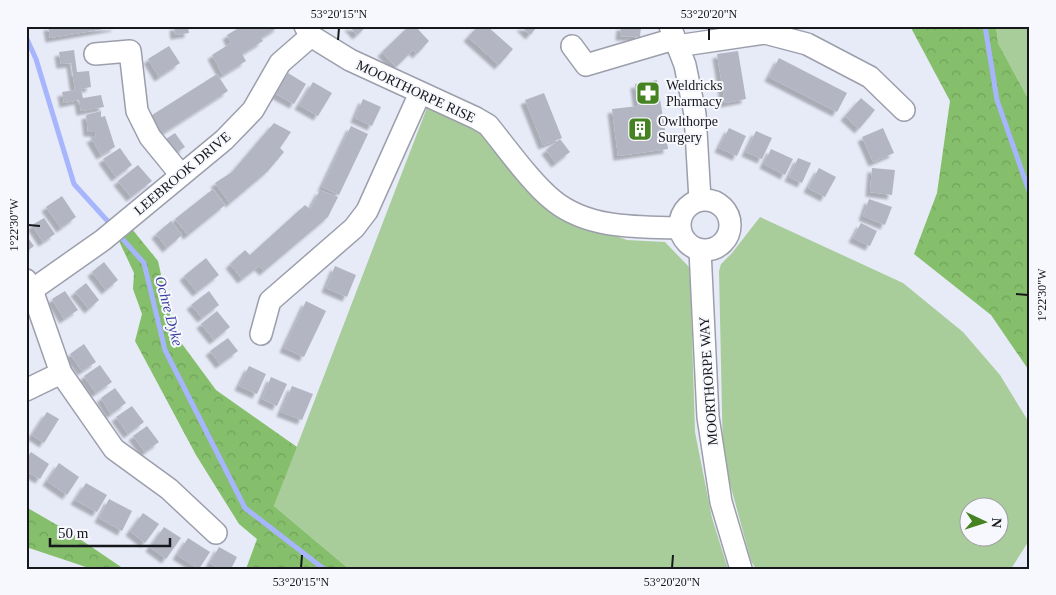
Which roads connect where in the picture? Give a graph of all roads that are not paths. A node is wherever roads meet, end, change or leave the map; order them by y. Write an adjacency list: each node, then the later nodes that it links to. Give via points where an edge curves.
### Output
1 (308, 31): 5 (street, MOORTHORPE RISE, via 350,60); 7 (street, LEEBROOK DRIVE, via 280,63 253,110 224,140)
2 (674, 37): 3 (street, via 586,65); 6 (street, via 765,33 807,44 870,77); 8 (street, via 685,65 695,114)
3 (572, 46)
4 (95, 54): 7 (street, via 130,51 137,110 150,137)
5 (420, 93): 9 (street, MOORTHORPE RISE, via 488,126 554,201 585,218 623,227); 12 (street, via 367,211 354,228 270,301)
6 (904, 110)
7 (180, 175): 11 (street, LEEBROOK DRIVE, via 103,240)
8 (700, 200): 9 (street, via 684,211); 10 (street, via 709,200 725,210 730,226 728,235 718,246)
9 (680, 228): 10 (street, via 685,241)
10 (700, 250): 16 (street, MOORTHORPE WAY, via 708,417 721,502)
11 (29, 285): 13 (street)
12 (261, 334)
13 (61, 373): 14 (street); 15 (street, via 114,449 170,489)
14 (26, 390)
15 (216, 533)
16 (741, 569)

